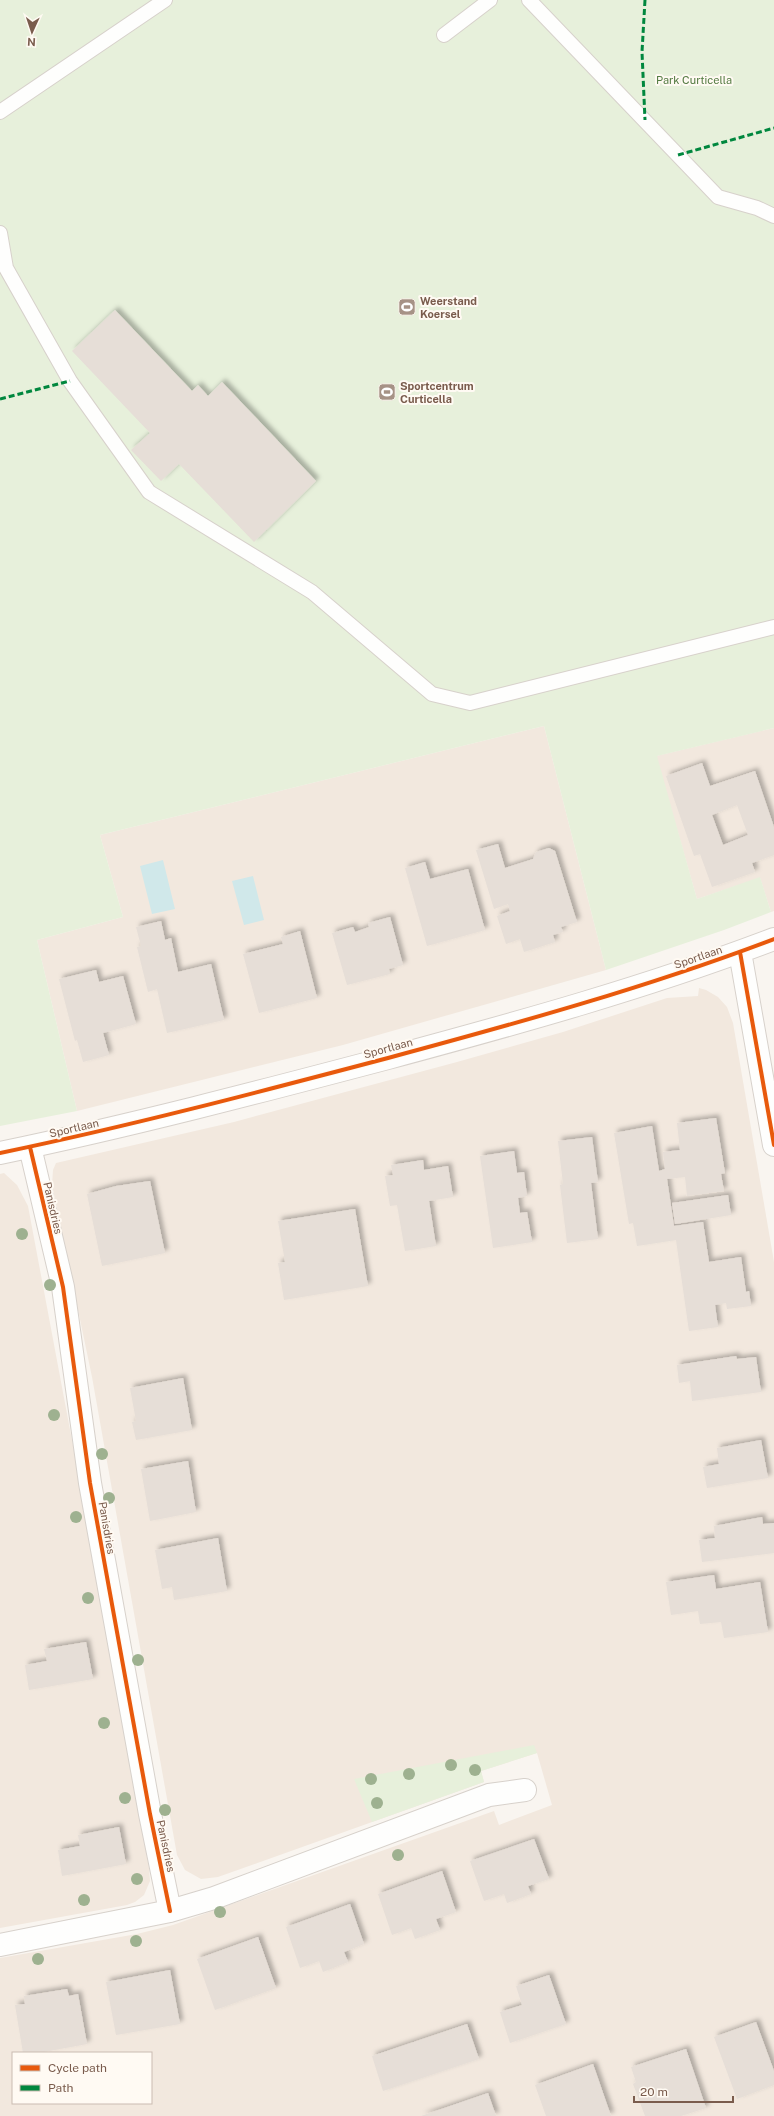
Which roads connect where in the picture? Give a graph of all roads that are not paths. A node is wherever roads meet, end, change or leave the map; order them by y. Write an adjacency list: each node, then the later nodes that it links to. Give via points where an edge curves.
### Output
1 (165, 0): 5 (lane)
2 (490, 0): 4 (lane)
3 (529, 0): 6 (lane, via 718,197 757,208)
4 (444, 35)
5 (0, 112)
6 (774, 216)
7 (0, 233): 8 (lane, via 6,268 70,381 149,492 312,592 432,694 470,703)
8 (774, 627)
9 (774, 939): 10 (street, Sportlaan)
10 (740, 952): 11 (street); 12 (street, Sportlaan, via 617,993 462,1038 146,1120)
11 (774, 1145)
12 (30, 1147): 13 (street, Sportlaan); 15 (street, Panisdries, via 63,1286 90,1483)
13 (0, 1153)
14 (525, 1790): 15 (street, via 489,1795)
15 (170, 1912): 16 (street)
16 (0, 1945)

